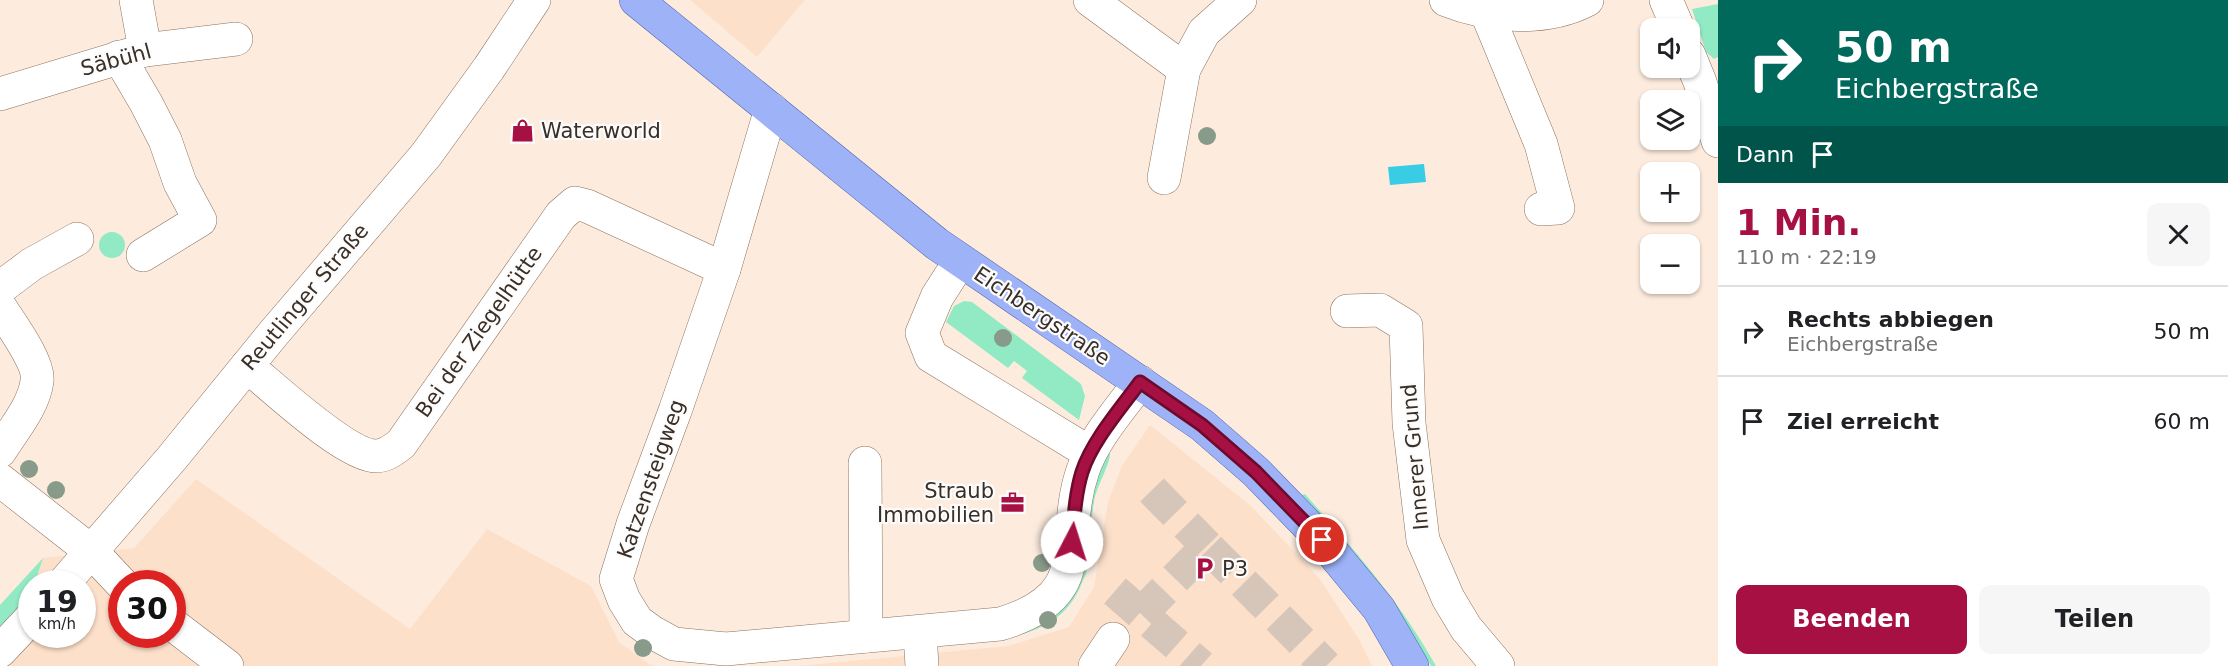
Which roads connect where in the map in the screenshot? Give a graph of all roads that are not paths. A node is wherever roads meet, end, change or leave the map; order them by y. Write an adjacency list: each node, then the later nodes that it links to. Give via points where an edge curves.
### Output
1 (136, 0): 12 (street)
2 (534, 0): 27 (street, Reutlinger Straße, via 426,155)
3 (636, 0): 16 (main road, Eichbergstraße)
4 (1090, 0): 13 (street)
5 (1240, 0): 13 (street, via 1204,32)
6 (1446, 0): 9 (street)
7 (1587, 0): 9 (street, via 1540,14)
8 (1666, 0): 10 (street)
9 (1486, 11): 19 (street, via 1541,144 1558,208)
10 (1674, 18)
11 (236, 39): 12 (street, Säbühl)
12 (132, 53): 15 (street, Säbühl); 21 (street, via 146,103 200,220)
13 (1184, 69): 18 (street)
14 (1702, 70): 17 (street)
15 (0, 94)
16 (771, 109): 22 (main road, Eichbergstraße); 23 (street, Katzensteigweg)
17 (1718, 141)
18 (1164, 178)
19 (1541, 209)
20 (77, 239): 24 (street, via 32,264)
21 (143, 255)
22 (960, 261): 28 (main road, Eichbergstraße); 30 (street, via 937,297 922,333 931,356)
23 (724, 269): 27 (street, Bei der Ziegelhütte, via 575,204 561,215 400,444 388,454 363,454 343,444); 39 (street, Katzensteigweg, via 616,579 638,621 674,644 726,649)
24 (0, 288)
25 (0, 307): 29 (street, via 30,354 38,379 33,399)
26 (1347, 311): 46 (street, Innerer Grund, via 1380,310 1406,326 1409,423 1423,540 1448,598 1466,628)
27 (247, 366): 33 (street, Reutlinger Straße)
28 (1140, 382): 30 (street, Katzensteigweg); 45 (main road, Eichbergstraße, via 1202,425 1256,472 1322,540 1379,609)
29 (0, 451)
30 (1090, 453): 37 (street, Katzensteigweg, via 1076,498 1070,564 1051,599 1038,609 1000,624)
31 (866, 463): 39 (street)
32 (0, 480): 33 (street)
33 (92, 552): 34 (street, Reutlinger Straße); 35 (street)
34 (76, 570)
35 (109, 570)
36 (18, 632): 41 (street)
37 (920, 632): 39 (street, Katzensteigweg); 43 (street)
38 (186, 635): 42 (street)
39 (866, 636)
40 (1113, 639): 44 (street)
41 (0, 651)
42 (227, 666)
43 (922, 666)
44 (1095, 666)
45 (1412, 666)
46 (1498, 666)

